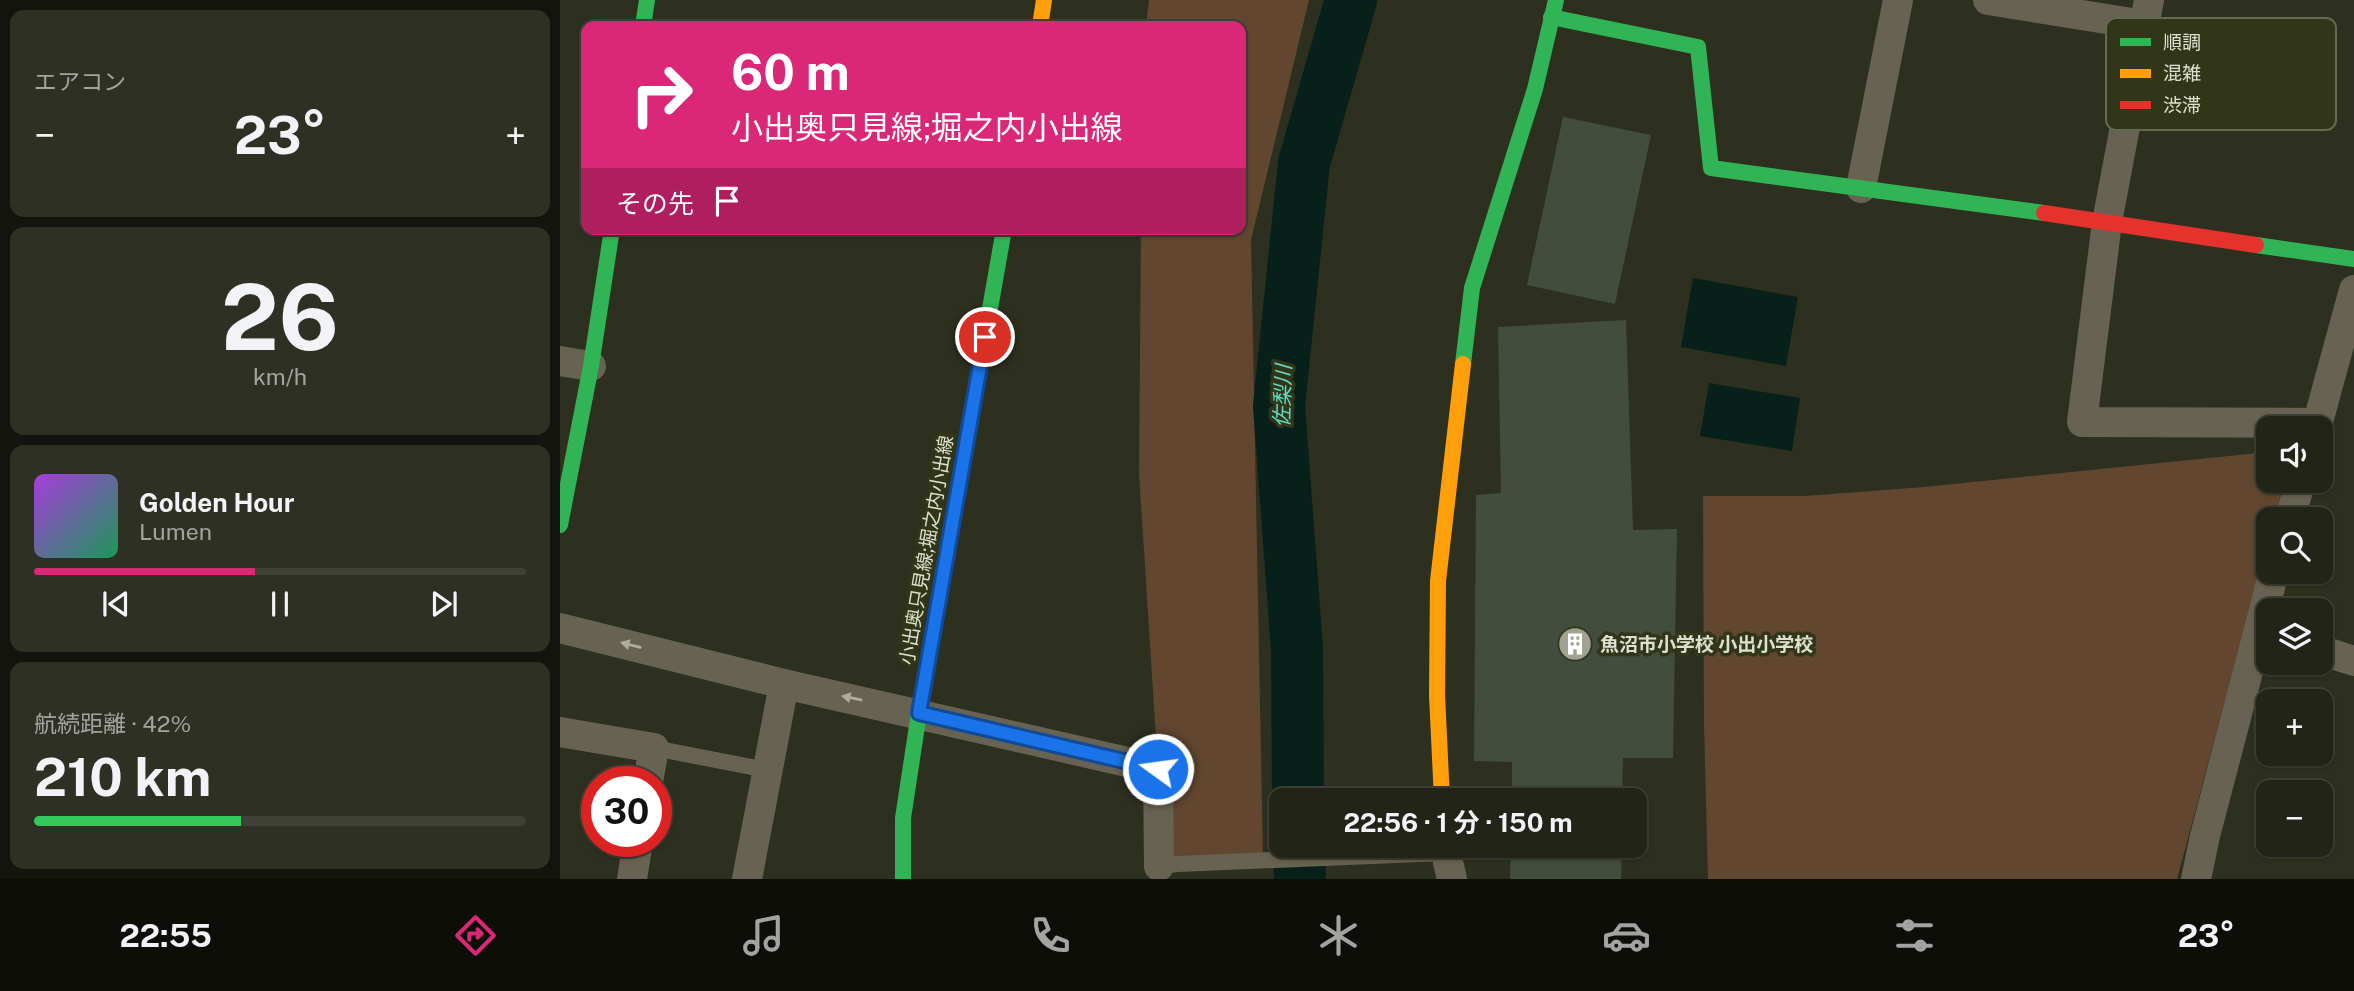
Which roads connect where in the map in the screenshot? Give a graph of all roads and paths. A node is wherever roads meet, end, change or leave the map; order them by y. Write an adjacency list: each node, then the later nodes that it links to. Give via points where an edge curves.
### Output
1 (647, 0): 8 (street)
2 (1044, 0): 9 (street)
3 (1556, 0): 7 (street)
4 (1898, 0): 11 (street)
5 (1988, 0): 6 (street)
6 (2147, 13)
7 (1552, 17): 11 (street, via 1698,47 1711,168); 32 (street, via 1535,89 1472,288 1438,580)
8 (644, 21)
9 (1041, 21)
10 (2125, 130): 12 (street)
11 (1861, 188): 12 (street)
12 (2107, 222): 15 (street); 20 (street, via 2082,422)
13 (611, 235): 18 (street)
14 (1003, 235): 27 (street, 小出奥只見線;堀之内小出線)
15 (2354, 259)
16 (2354, 290): 19 (street)
17 (560, 361): 18 (street)
18 (591, 366): 21 (street)
19 (2320, 416)
20 (2256, 425)
21 (560, 525)
22 (560, 628): 26 (street, one-way to 22)
23 (2333, 654): 25 (street)
24 (2256, 659): 39 (street)
25 (2354, 661)
26 (784, 684): 27 (street, one-way to 26); 31 (street)
27 (919, 713): 35 (street, via 1158,769); 38 (street, 小出奥只見線;堀之内小出線, via 903,818)
28 (560, 732): 29 (street)
29 (654, 748): 30 (street); 31 (lane)
30 (651, 766)
31 (767, 770): 37 (street)
32 (1441, 788)
33 (636, 857): 36 (street)
34 (1420, 858): 35 (lane)
35 (1166, 870)
36 (632, 879)
37 (747, 879)
38 (903, 879)
39 (2196, 879)

